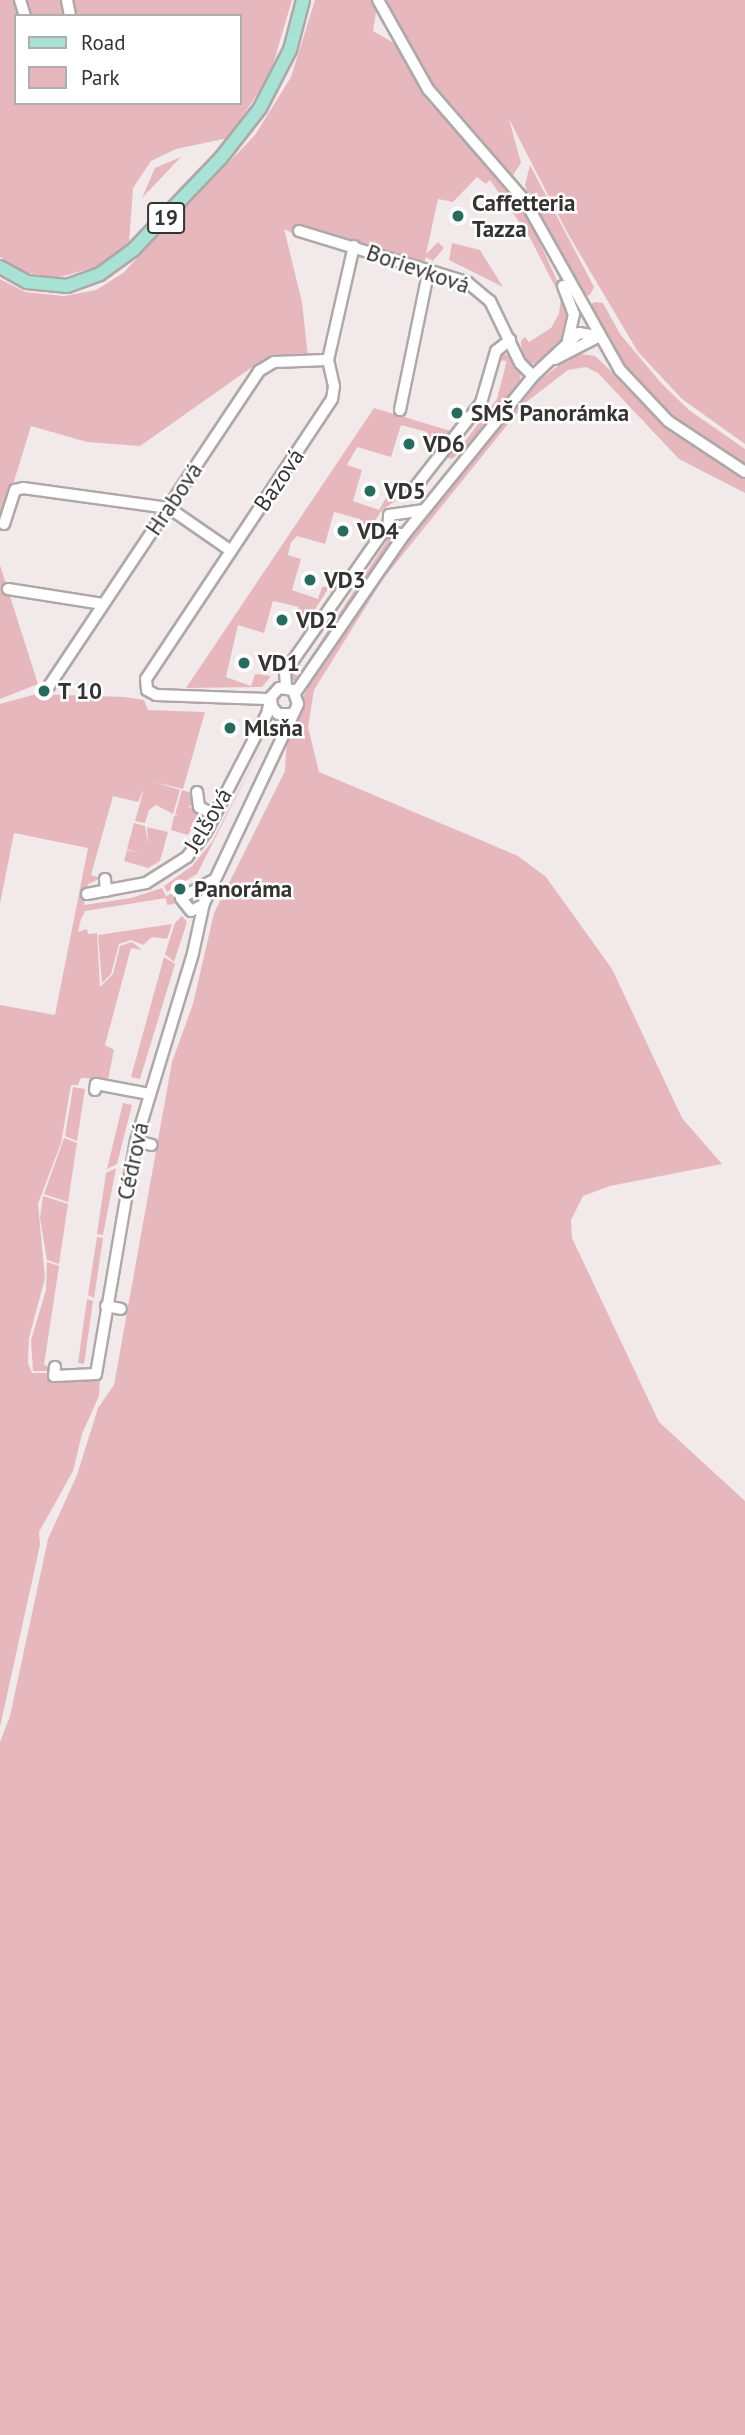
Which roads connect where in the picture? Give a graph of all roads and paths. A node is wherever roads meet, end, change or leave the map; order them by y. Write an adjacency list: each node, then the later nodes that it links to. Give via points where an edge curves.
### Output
1 (303, 0): 6 (main road, 19, via 290,50 260,108 221,158 133,250 100,274 67,286 27,282)
2 (378, 0): 4 (street, via 428,89 514,188)
3 (299, 231): 5 (street, Borievková)
4 (547, 241): 8 (street); 10 (street, via 549,258 573,309 574,324)
5 (354, 246): 7 (street, Borievková); 11 (street, Bazová)
6 (0, 267)
7 (429, 269): 9 (street, Borievková, via 482,292); 14 (street)
8 (597, 337): 10 (street, via 582,332); 12 (street); 15 (street, via 626,378 668,421)
9 (510, 340): 13 (street, Borievková, via 520,363); 16 (street, via 496,351 481,403)
10 (566, 344): 12 (street)
11 (328, 360): 17 (street, Hrabová, via 281,361 263,367); 22 (street, Bazová, via 332,399)
12 (550, 361): 13 (street)
13 (533, 376): 18 (street)
14 (400, 410)
15 (745, 472)
16 (412, 491)
17 (169, 508): 19 (street, via 20,487); 22 (street); 24 (street, Hrabová)
18 (423, 510): 20 (street, via 391,513); 21 (street)
19 (5, 524)
20 (386, 528): 21 (street); 27 (street, via 285,672)
21 (404, 535): 27 (street)
22 (231, 551): 28 (street, Bazová, via 148,675 149,692)
23 (8, 589): 24 (street)
24 (103, 604): 25 (street, Hrabová)
25 (49, 686)
26 (275, 690): 27 (street); 28 (street); 29 (street, Jelšová)
27 (291, 690): 30 (street, Cédrová, via 298,704)
28 (256, 696): 29 (street)
29 (270, 701): 30 (street); 31 (street, Jelšová)
30 (284, 714): 31 (street); 35 (street, Cédrová, via 284,729)
31 (262, 725): 33 (street, Jelšová)
32 (197, 792): 33 (street, via 200,807)
33 (215, 815): 36 (street, Jelšová, via 194,850 173,869 146,883)
34 (105, 879): 36 (street)
35 (212, 881): 38 (street, Cédrová); 38 (street, via 181,898 191,911 200,911)
36 (106, 891): 37 (street, Jelšová)
37 (87, 894)
38 (204, 904): 40 (street, Cédrová)
39 (95, 1090): 40 (street, via 96,1084)
40 (149, 1094): 41 (street, Cédrová)
41 (136, 1141): 42 (street); 43 (street, Cédrová)
42 (152, 1145)
43 (106, 1306): 44 (street); 45 (street, Cédrová, via 96,1374 54,1376)
44 (121, 1309)
45 (55, 1367)

